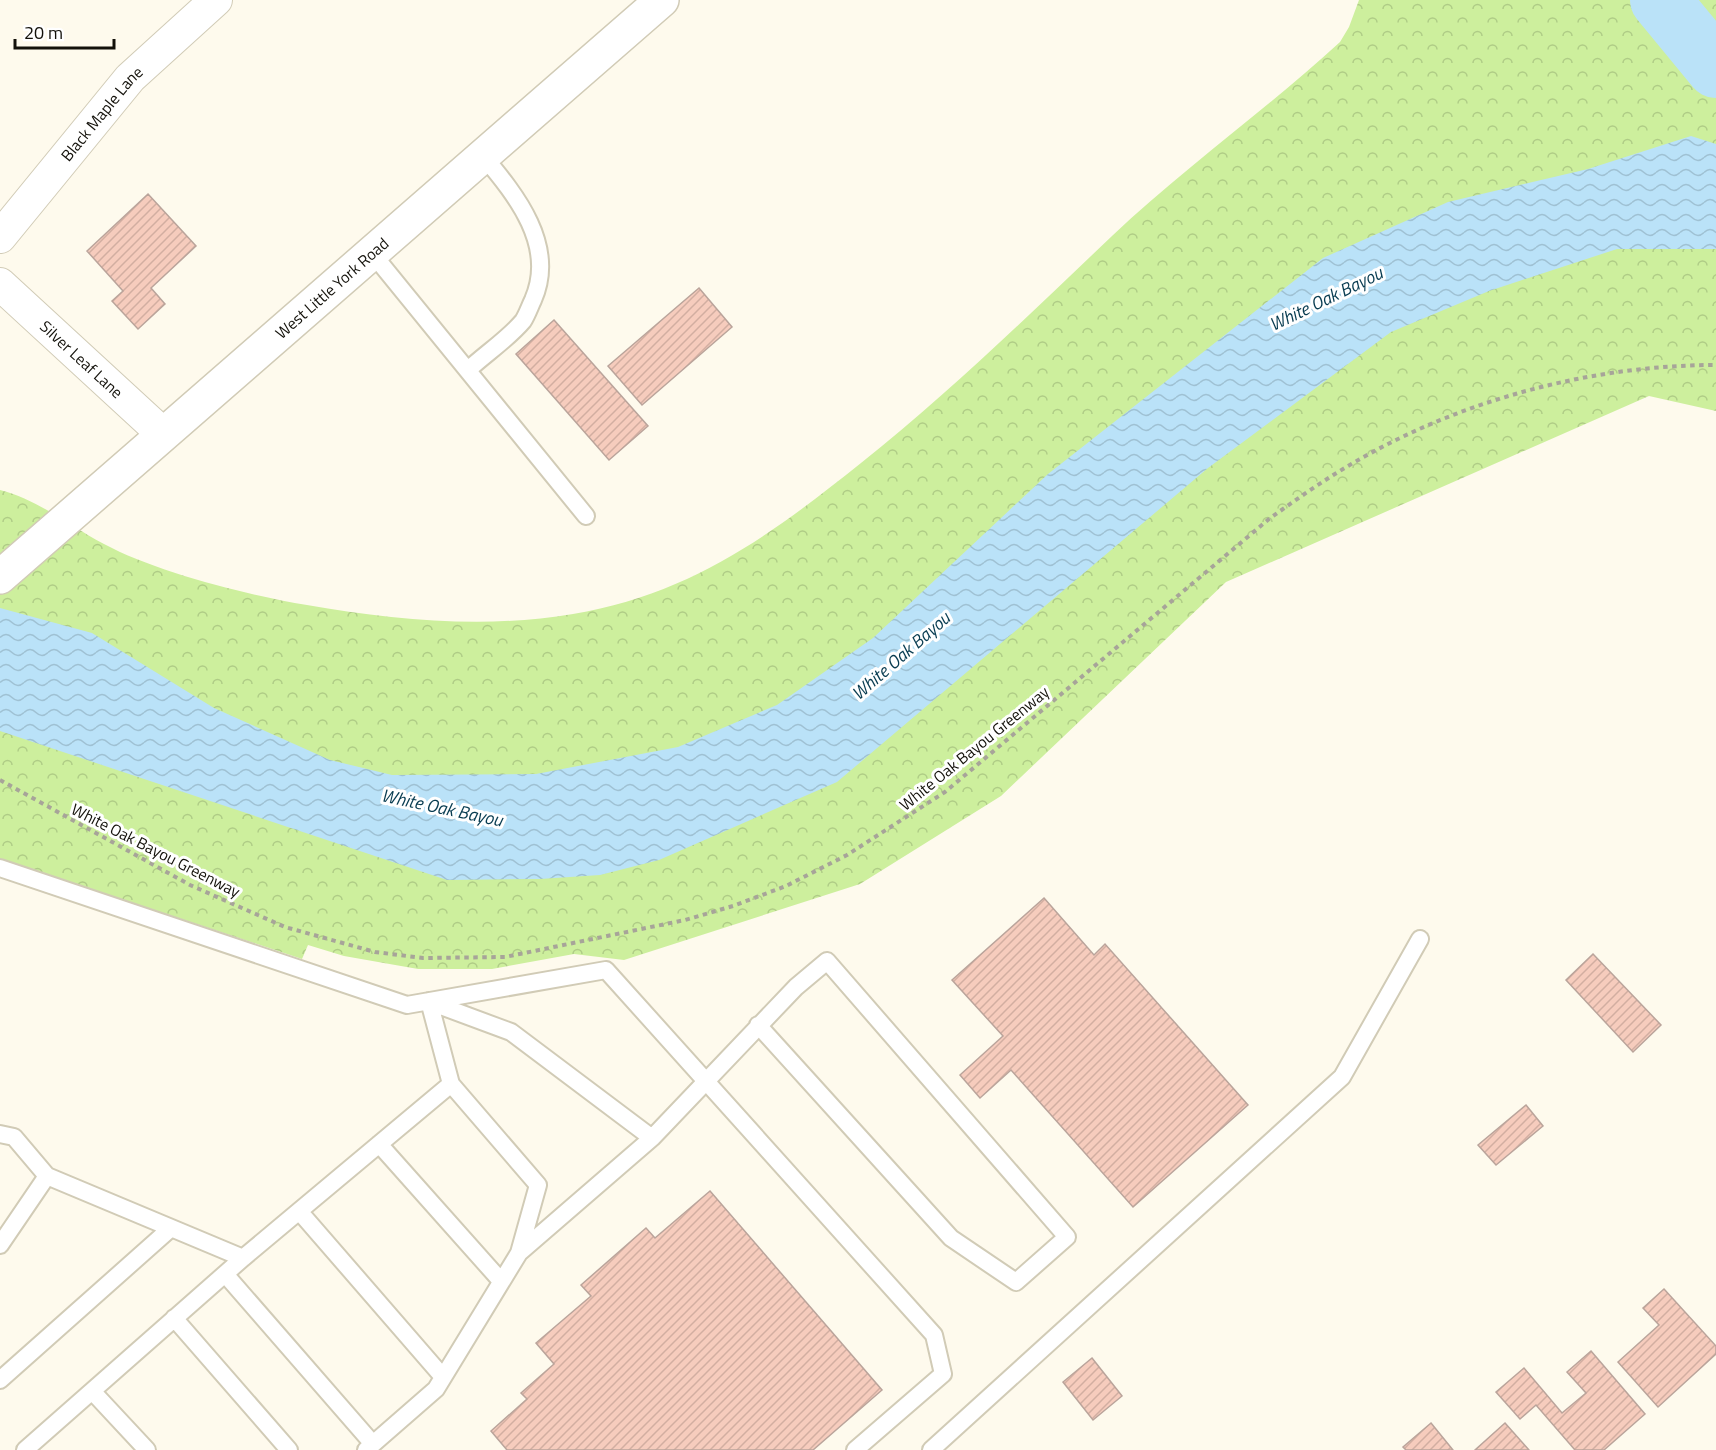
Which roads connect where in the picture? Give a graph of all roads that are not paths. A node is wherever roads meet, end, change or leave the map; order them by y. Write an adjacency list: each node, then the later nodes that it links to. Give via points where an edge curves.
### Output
1 (216, 0): 4 (street, Black Maple Lane, via 130,78)
2 (662, 0): 3 (street, West Little York Road)
3 (483, 157): 5 (street, West Little York Road); 7 (lane, via 515,194 531,222 540,260 537,290 524,320)
4 (0, 237)
5 (372, 253): 7 (lane); 8 (street, West Little York Road)
6 (0, 284): 8 (street, Silver Leaf Lane)
7 (468, 370): 9 (lane)
8 (163, 434): 10 (street, West Little York Road)
9 (586, 516)
10 (0, 577)
11 (0, 868): 13 (lane, via 406,1005)
12 (1420, 939): 37 (lane, via 1342,1077)
13 (429, 1001): 15 (lane, via 606,970); 16 (lane); 18 (lane, via 511,1032)
14 (758, 1025): 14 (lane, via 826,961 1068,1237 1016,1282 951,1238); 15 (lane)
15 (705, 1080): 18 (lane); 36 (lane, via 934,1335 943,1374)
16 (451, 1083): 19 (lane); 24 (lane, via 538,1185)
17 (0, 1134): 20 (lane, via 14,1137)
18 (652, 1138): 24 (lane)
19 (379, 1144): 21 (lane); 27 (lane)
20 (47, 1176): 22 (lane); 23 (lane)
21 (299, 1211): 25 (lane); 29 (lane)
22 (171, 1228): 25 (lane); 30 (lane)
23 (0, 1245)
24 (519, 1253): 27 (lane)
25 (243, 1258): 26 (lane)
26 (225, 1274): 28 (lane); 33 (lane)
27 (501, 1281): 29 (lane)
28 (174, 1318): 31 (lane); 35 (lane)
29 (443, 1377): 33 (lane, via 436,1389)
30 (0, 1380)
31 (92, 1391): 32 (lane); 34 (lane)
32 (33, 1447)
33 (370, 1447)
34 (147, 1450)
35 (289, 1450)
36 (855, 1450)
37 (932, 1450)

